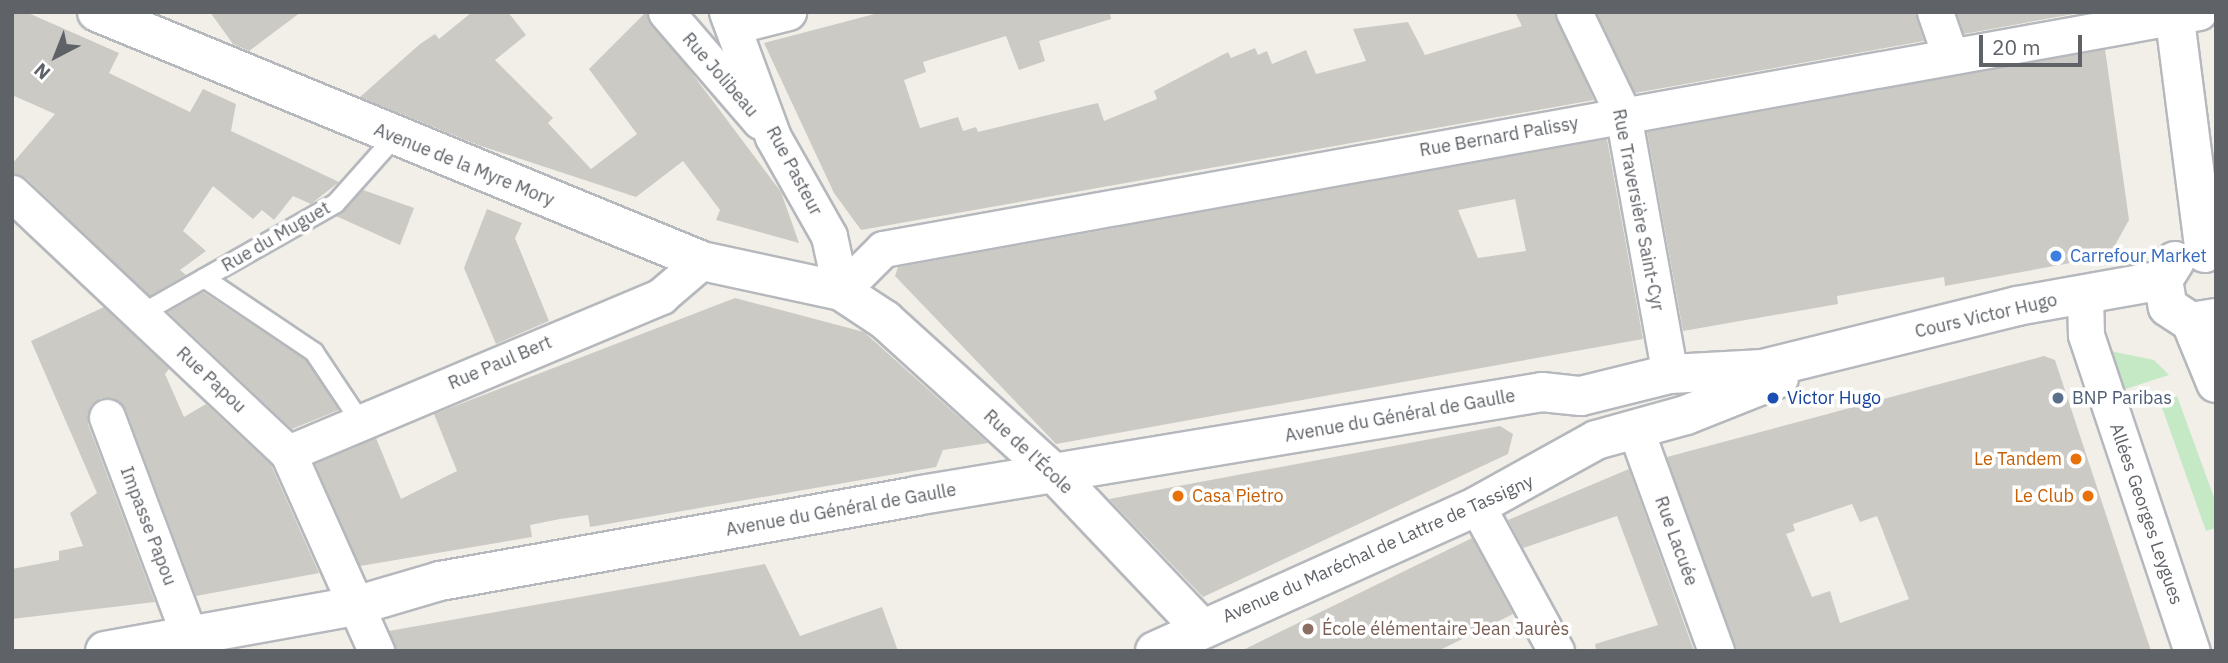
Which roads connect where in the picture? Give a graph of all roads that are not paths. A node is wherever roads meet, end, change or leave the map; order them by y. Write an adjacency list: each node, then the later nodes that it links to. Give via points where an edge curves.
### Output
1 (97, 12): 11 (main road, Avenue de la Myre Mory)
2 (666, 12): 10 (street, Rue Jolibeau)
3 (788, 12): 7 (street)
4 (1574, 12): 9 (street, Rue Traversière Saint-Cyr)
5 (1935, 12): 8 (street)
6 (2180, 15): 8 (street, Rue Bernard Palissy); 13 (main road, via 2195,215)
7 (730, 19): 10 (street, Rue Pasteur)
8 (1950, 55): 9 (street, Rue Bernard Palissy)
9 (1623, 114): 16 (street, Rue Bernard Palissy, via 883,249); 21 (street, Rue Traversière Saint-Cyr)
10 (774, 137): 16 (street, Rue Pasteur, via 830,236)
11 (394, 138): 14 (main road, Avenue de la Myre Mory); 15 (lane, Rue du Muguet, via 336,203)
12 (12, 193): 19 (street, Rue Papou)
13 (2204, 254): 18 (main road, via 2168,267)
14 (702, 261): 16 (main road, Avenue de la Myre Mory); 26 (street, Rue Paul Bert, via 661,296)
15 (204, 278): 19 (lane, Rue du Muguet); 26 (lane, via 314,352)
16 (841, 291): 30 (main road, Rue de l'École, via 884,320)
17 (2085, 295): 18 (main road, Cours Victor Hugo); 20 (main road, Cours Victor Hugo); 40 (street, Allées Georges Leygues, via 2086,335)
18 (2176, 303): 22 (main road)
19 (141, 314): 29 (street, Rue Papou)
20 (1832, 354): 21 (main road, Cours Victor Hugo); 24 (main road, Cours Victor Hugo)
21 (1676, 376): 23 (main road, Avenue du Général de Gaulle); 24 (main road, via 1691,401)
22 (2216, 383)
23 (1581, 396): 28 (main road, via 1584,429); 30 (main road, Avenue du Général de Gaulle, via 1542,392)
24 (1686, 415): 27 (main road, Cours Victor Hugo)
25 (107, 418): 34 (street, Impasse Papou)
26 (360, 421): 29 (street, Rue Paul Bert)
27 (1636, 430): 28 (main road, Avenue du Maréchal de Lattre de Tassigny); 39 (street, Rue Lacuée)
28 (1597, 440): 31 (main road, Avenue du Maréchal de Lattre de Tassigny)
29 (288, 453): 32 (street, Rue Papou)
30 (1055, 474): 32 (main road, Avenue du Général de Gaulle, via 440,581); 33 (main road, Rue de l'École)
31 (1477, 506): 33 (main road, Avenue du Maréchal de Lattre de Tassigny); 38 (street)
32 (355, 606): 34 (main road, Avenue du Général de Gaulle); 36 (street, Rue Papou)
33 (1201, 628): 37 (main road, Avenue du Maréchal de Lattre de Tassigny)
34 (189, 635): 35 (main road, Avenue du Général de Gaulle)
35 (105, 651)
36 (376, 651)
37 (1155, 651)
38 (1556, 651)
39 (1716, 651)
40 (2192, 651)

